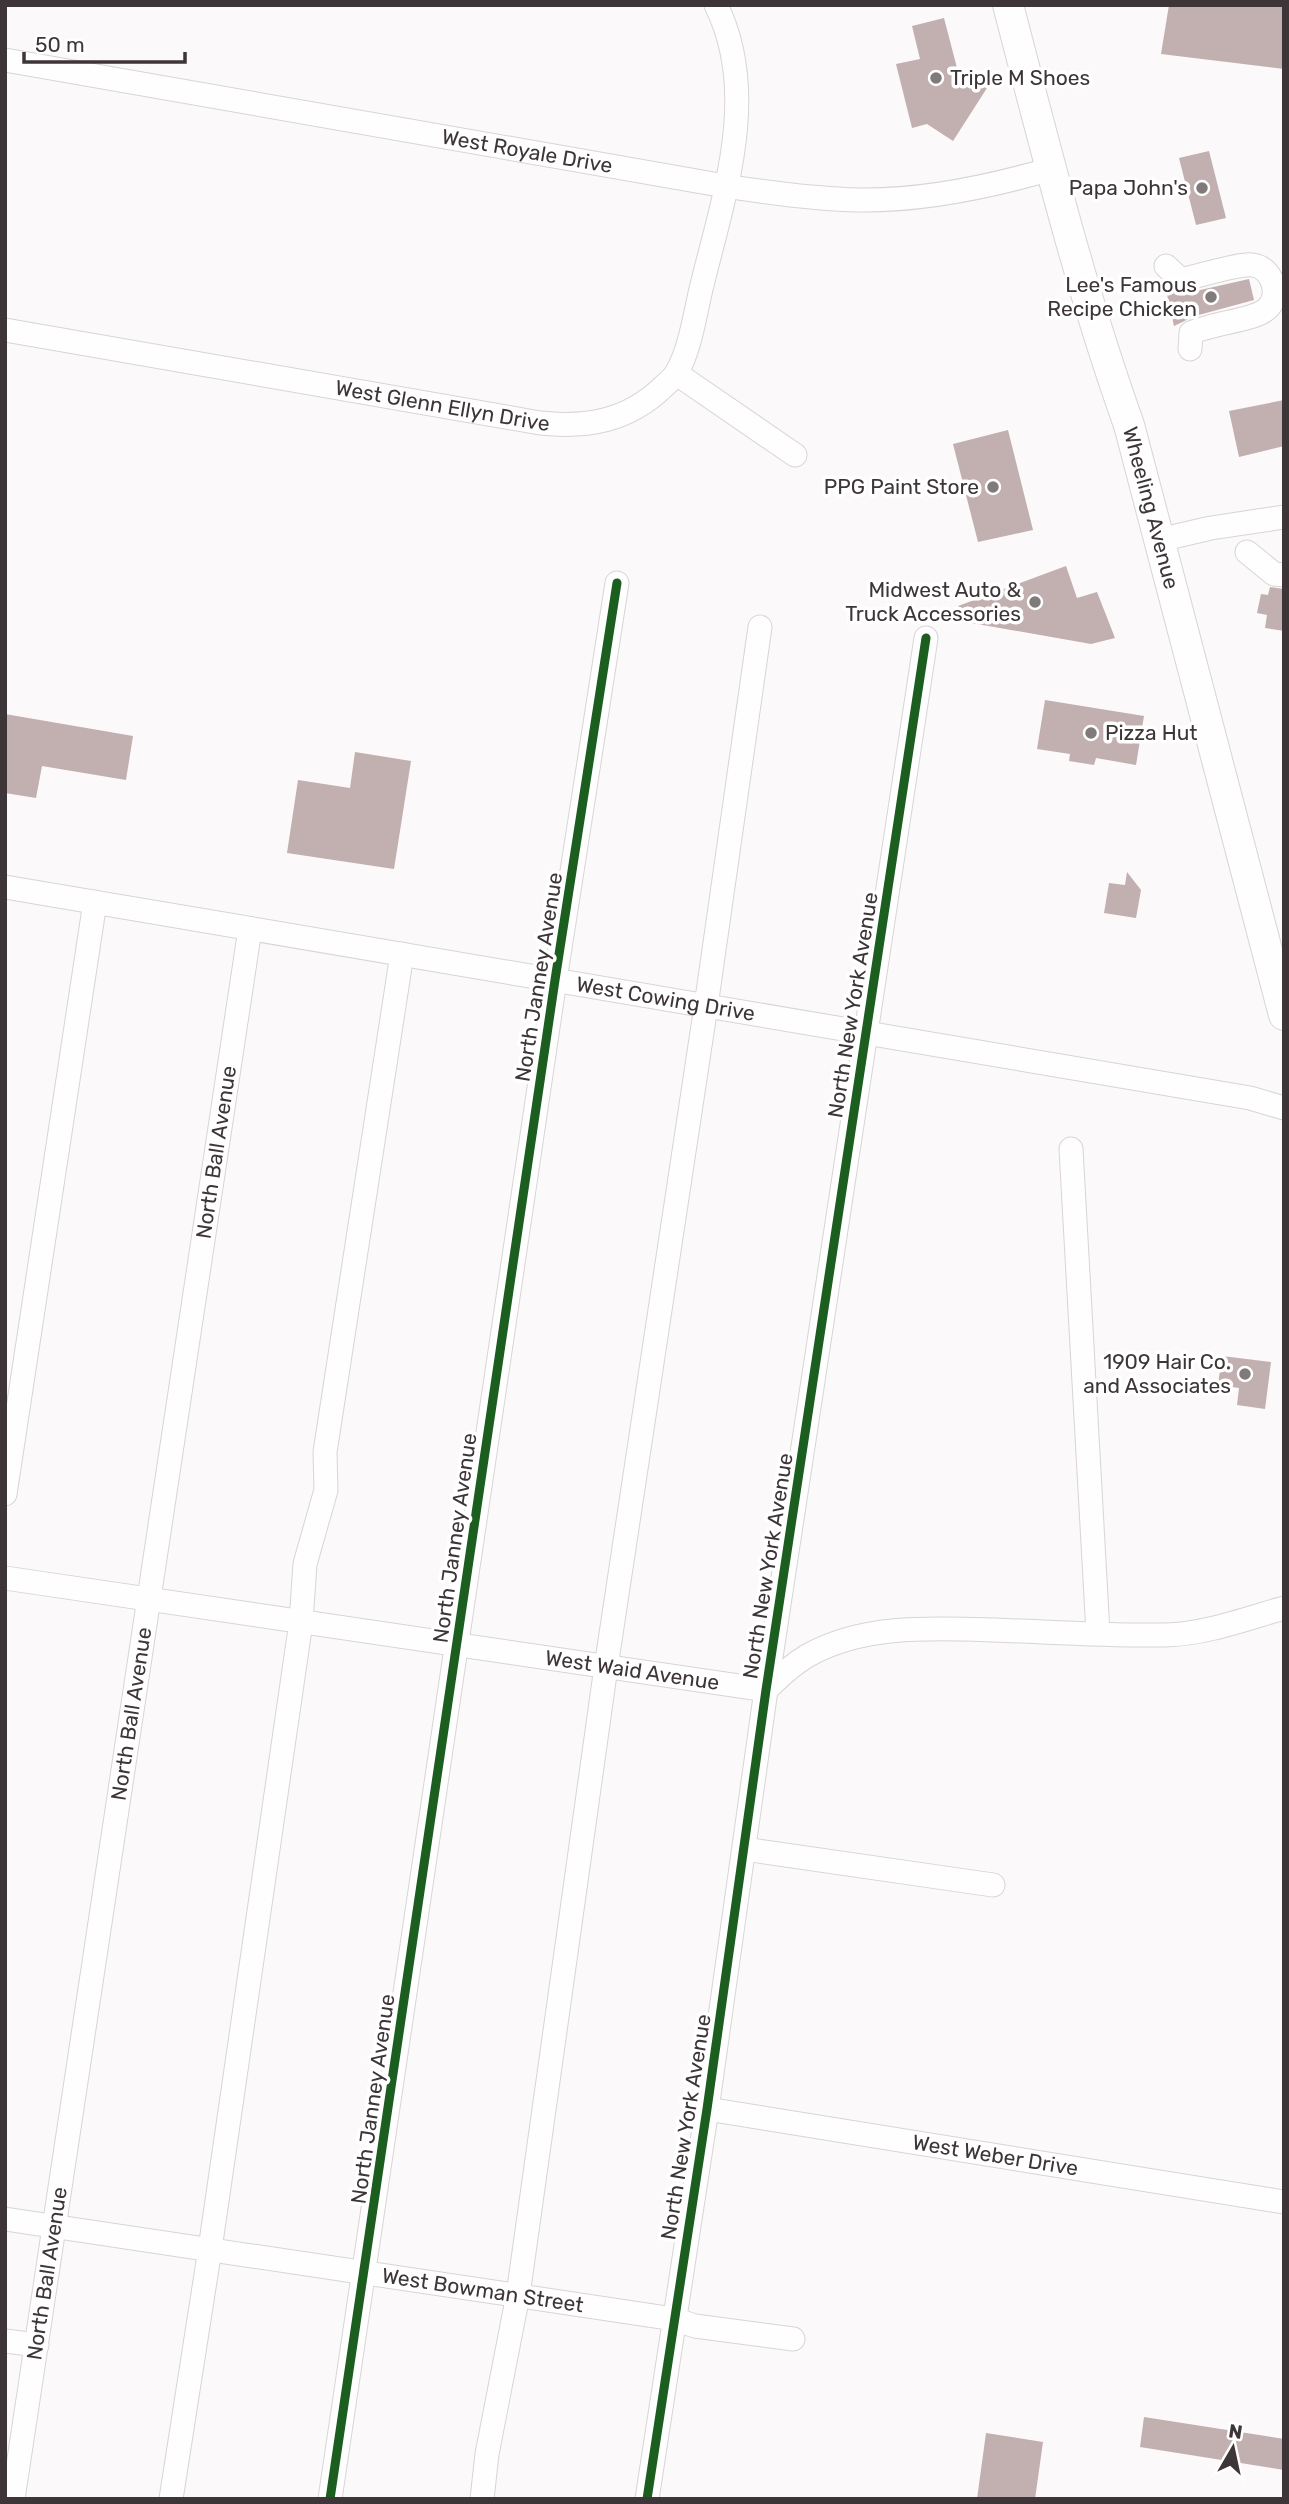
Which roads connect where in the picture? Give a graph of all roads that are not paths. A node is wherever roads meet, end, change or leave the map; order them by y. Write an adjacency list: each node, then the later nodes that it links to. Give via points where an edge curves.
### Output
1 (716, 5): 5 (street, West Glenn Ellyn Drive, via 737,74 735,136)
2 (1008, 5): 4 (main road, Wheeling Avenue)
3 (5, 60): 5 (street, West Royale Drive)
4 (1051, 169): 5 (street, West Royale Drive, via 970,190 897,199 793,196); 12 (main road, Wheeling Avenue)
5 (725, 186): 9 (street, West Glenn Ellyn Drive)
6 (1166, 266): 8 (street, via 1184,279 1251,264 1267,272 1273,282 1275,297 1262,313 1191,333)
7 (5, 330): 9 (street, West Glenn Ellyn Drive, via 562,425 617,418 643,404)
8 (1190, 349)
9 (677, 373): 10 (street)
10 (795, 455)
11 (1284, 517): 12 (street)
12 (1159, 540): 24 (main road, Wheeling Avenue)
13 (1247, 552): 14 (street, via 1274,574)
14 (1284, 575)
15 (617, 583): 22 (street, North Janney Avenue)
16 (760, 626): 23 (street)
17 (926, 638): 25 (street, North New York Avenue)
18 (5, 887): 19 (street, West Cowing Drive)
19 (95, 902): 20 (street, West Cowing Drive); 28 (street)
20 (250, 929): 21 (street, West Cowing Drive); 30 (street, North Ball Avenue)
21 (402, 954): 22 (street, West Cowing Drive); 32 (street, via 325,1452 326,1490 306,1564)
22 (555, 980): 23 (street, West Cowing Drive); 34 (street, North Janney Avenue)
23 (706, 1006): 25 (street, West Cowing Drive); 35 (street)
24 (1284, 1015)
25 (867, 1033): 26 (street, West Cowing Drive, via 1250,1098); 36 (street, North New York Avenue)
26 (1284, 1108)
27 (1071, 1149): 33 (street)
28 (5, 1494)
29 (5, 1578): 30 (street, West Waid Avenue)
30 (148, 1598): 32 (street, West Waid Avenue); 42 (street, North Ball Avenue)
31 (1284, 1608): 33 (street, via 1202,1632)
32 (301, 1622): 34 (street, West Waid Avenue); 43 (street)
33 (1098, 1633): 36 (street, via 950,1628 855,1637 807,1656)
34 (457, 1646): 35 (street, West Waid Avenue); 44 (street, North Janney Avenue)
35 (606, 1667): 36 (street, West Waid Avenue); 45 (street)
36 (766, 1690): 37 (street, North New York Avenue)
37 (744, 1849): 38 (street); 39 (street, North New York Avenue)
38 (993, 1885)
39 (707, 2109): 40 (street, West Weber Drive); 46 (street, North New York Avenue)
40 (1284, 2202)
41 (5, 2219): 42 (street, West Bowman Street)
42 (56, 2226): 43 (street, West Bowman Street); 49 (street, North Ball Avenue)
43 (210, 2249): 44 (street, West Bowman Street); 51 (street)
44 (365, 2272): 45 (street, West Bowman Street); 52 (street, North Janney Avenue)
45 (518, 2295): 46 (street, West Bowman Street); 53 (street)
46 (674, 2319): 47 (street, West Bowman Street); 54 (street, North New York Avenue)
47 (793, 2339)
48 (5, 2341): 49 (street)
49 (37, 2345): 50 (street, North Ball Avenue)
50 (13, 2499)
51 (171, 2499)
52 (330, 2499)
53 (482, 2499)
54 (647, 2499)

